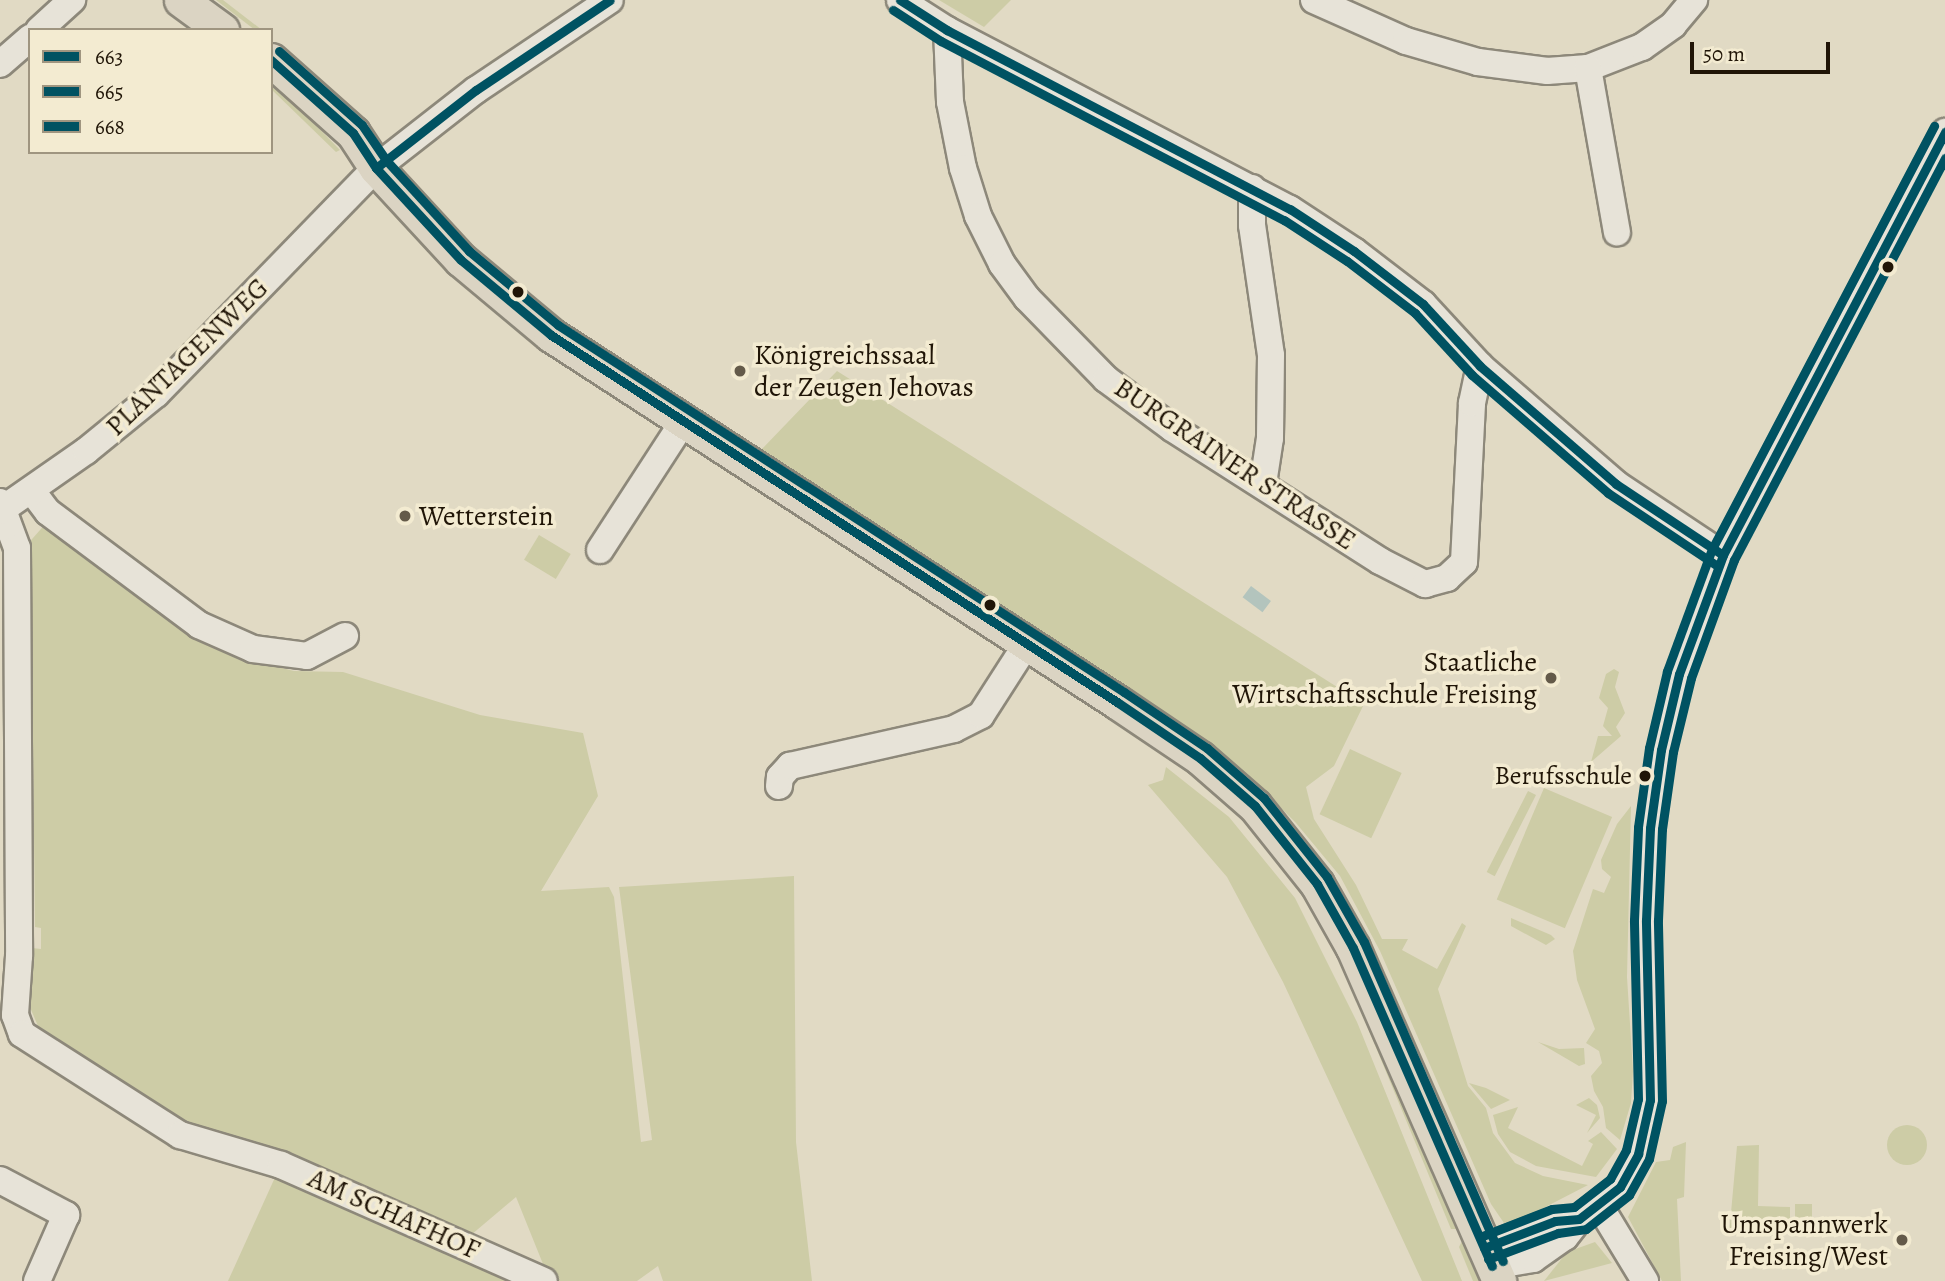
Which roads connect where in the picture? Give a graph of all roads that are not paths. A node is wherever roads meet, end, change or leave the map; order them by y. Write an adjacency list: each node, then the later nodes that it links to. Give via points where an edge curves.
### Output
1 (72, 0): 7 (street)
2 (181, 0): 8 (main road)
3 (610, 0): 15 (street, PLANTAGENWEG, via 476,90)
4 (900, 0): 9 (street)
5 (1314, 0): 13 (street, via 1406,41 1478,62 1519,71)
6 (1694, 0): 13 (street, via 1660,36)
7 (41, 28)
8 (219, 28)
9 (947, 30): 16 (street); 20 (street, BURGRAINER STRASSE, via 956,140 978,216 1002,264 1043,316 1106,379 1172,428)
10 (28, 40): 12 (street)
11 (273, 62): 15 (main road, via 353,133)
12 (0, 64)
13 (1588, 68): 17 (street)
14 (1945, 132): 24 (street)
15 (376, 168): 19 (main road, via 461,260 511,304); 21 (street, PLANTAGENWEG, via 181,371)
16 (1252, 188): 18 (street, via 1354,251 1423,304); 20 (street, via 1252,225 1272,355 1270,438)
17 (1617, 232)
18 (1480, 366): 20 (street, BURGRAINER STRASSE, via 1472,408 1464,562 1447,578 1425,584 1401,573); 24 (street, via 1616,484)
19 (683, 422): 23 (street); 26 (main road)
20 (1263, 484)
21 (32, 491): 22 (street, PLANTAGENWEG); 25 (street, via 48,512 198,625 253,649 307,656)
22 (1, 507): 28 (street, PLANTAGENWEG, via 16,548 16,1026 39,1047 180,1135)
23 (600, 550)
24 (1723, 555): 30 (street, via 1679,674 1656,776 1646,920 1648,1121 1625,1179)
25 (345, 636)
26 (1026, 645): 27 (street, via 981,715 954,729 790,766); 31 (main road, via 1200,758 1255,806 1286,841 1353,948)
27 (779, 786)
28 (281, 1165): 34 (street, AM SCHAFHOF)
29 (0, 1180): 33 (street, via 66,1215)
30 (1589, 1212): 31 (street, via 1555,1221); 32 (street); 35 (street)
31 (1492, 1265): 32 (street)
32 (1530, 1270)
33 (37, 1281)
34 (544, 1281)
35 (1645, 1281)

